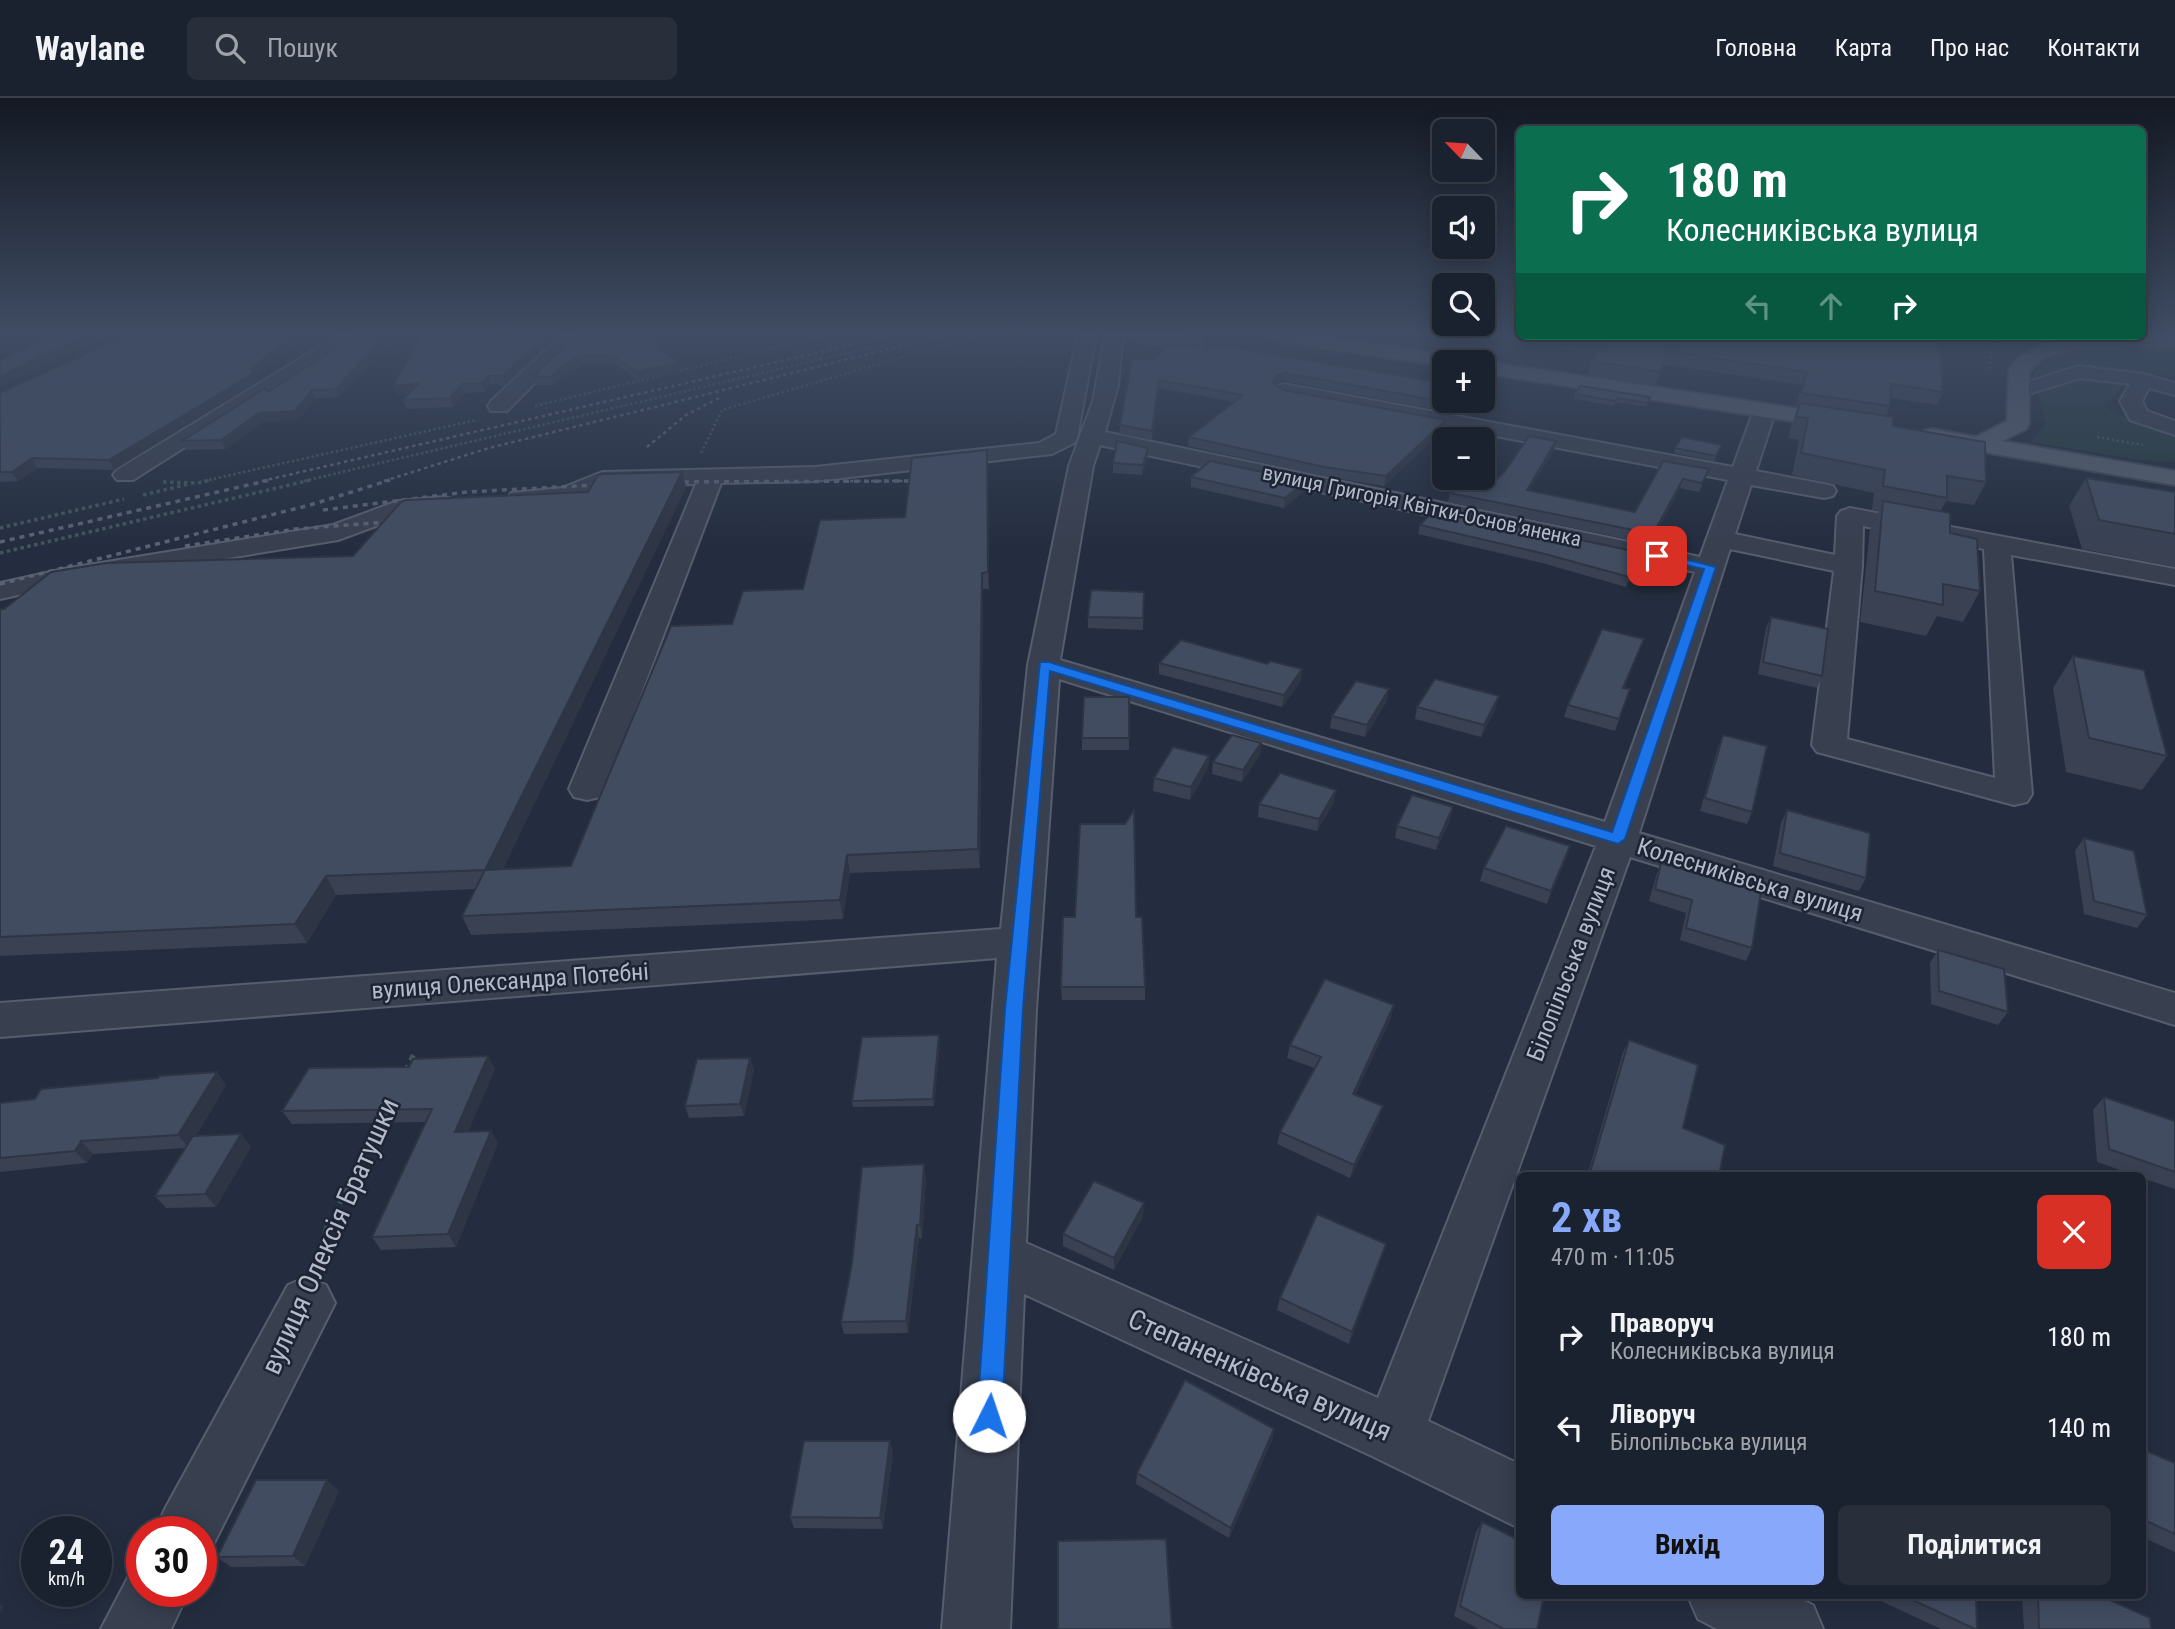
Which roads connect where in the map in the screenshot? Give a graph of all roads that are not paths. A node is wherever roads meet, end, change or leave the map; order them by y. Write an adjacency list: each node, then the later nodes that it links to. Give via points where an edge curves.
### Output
1 (237, 406): 16 (street)
2 (501, 406): 10 (street)
3 (1072, 406): 18 (street, via 1066,438 1044,449 815,474)
4 (1101, 406): 14 (street)
5 (1373, 406): 17 (street)
6 (1742, 406): 9 (main road)
7 (2019, 406): 15 (main road, via 2018,424)
8 (2133, 406): 12 (street, via 2137,415)
9 (1765, 410): 11 (main road); 17 (street, Білопільська вулиця)
10 (495, 412)
11 (1874, 427)
12 (2175, 428)
13 (1912, 433): 15 (main road)
14 (1093, 437): 24 (street, вулиця Григорія Квітки-Основʼяненка); 28 (street, via 1081,466)
15 (1979, 444): 19 (main road)
16 (125, 475)
17 (1744, 475): 20 (street); 24 (street, Білопільська вулиця)
18 (701, 476): 21 (street, via 602,479 567,495); 29 (street)
19 (2175, 478)
20 (1824, 491)
21 (500, 500)
22 (461, 502): 27 (street, via 407,506 338,532 64,577)
23 (1997, 544): 25 (street, via 1850,516); 25 (street, via 2014,794 1829,745); 26 (street)
24 (1715, 553): 25 (street, вулиця Григорія Квітки-Основʼяненка); 30 (street, Білопільська вулиця)
25 (1848, 566)
26 (2175, 577)
27 (0, 592)
28 (1044, 665): 30 (street, Колесниківська вулиця); 31 (street)
29 (587, 789)
30 (1618, 839): 32 (street, Колесниківська вулиця); 36 (street, Білопільська вулиця)
31 (1020, 942): 33 (street, вулиця Олександра Потебні); 34 (street)
32 (2175, 1009)
33 (0, 1020)
34 (999, 1257): 36 (street, Степаненківська вулиця); 42 (street)
35 (307, 1303): 38 (street, вулиця Олексія Братушки)
36 (1393, 1435): 37 (street, Степаненківська вулиця)
37 (1516, 1496)
38 (195, 1516)
39 (1727, 1599): 43 (street)
40 (147, 1607): 41 (street)
41 (135, 1629)
42 (976, 1629)
43 (1789, 1629)

